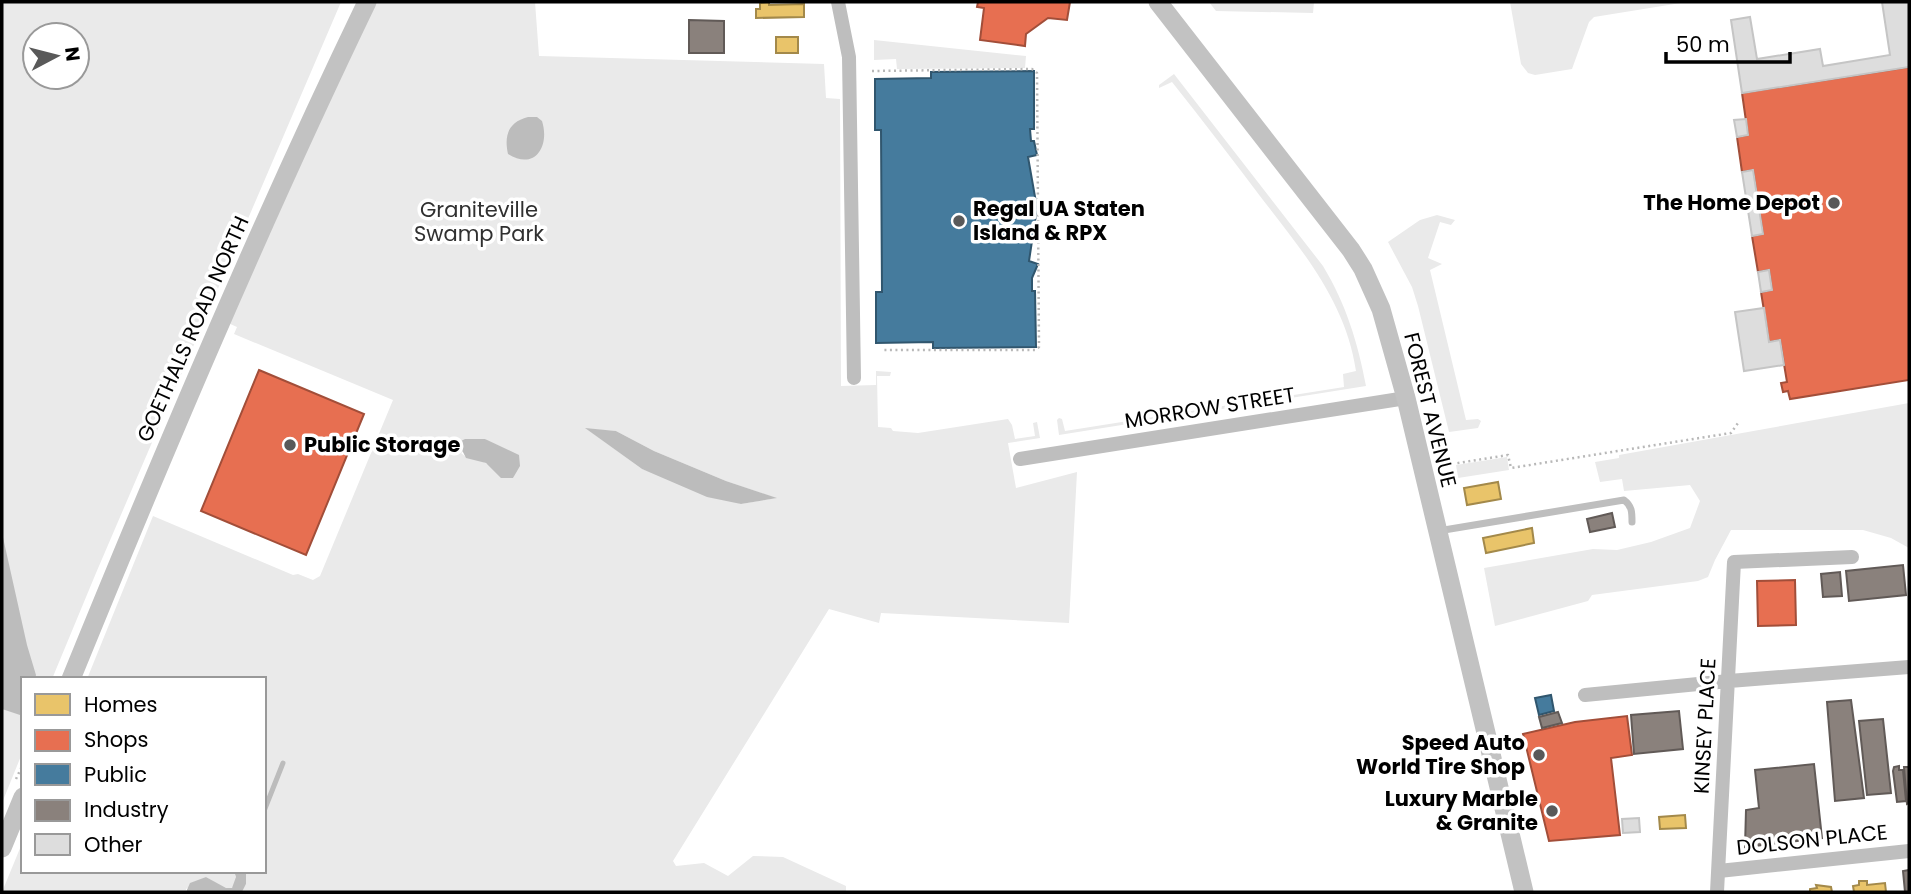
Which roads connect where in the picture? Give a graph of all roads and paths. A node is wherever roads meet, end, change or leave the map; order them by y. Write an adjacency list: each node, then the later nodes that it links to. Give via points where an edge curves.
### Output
1 (367, 2): 15 (main road, GOETHALS ROAD NORTH, via 223,315)
2 (838, 2): 6 (street, via 849,57)
3 (1158, 2): 7 (main road, FOREST AVENUE, via 1363,269 1381,309)
4 (872, 71): 5 (path, via 1035,69 1037,73 1039,347)
5 (884, 350)
6 (854, 378)
7 (1406, 398): 9 (street, MORROW STREET); 12 (main road, FOREST AVENUE)
8 (1738, 423): 10 (path, via 1731,433 1511,468 1508,455)
9 (1020, 459)
10 (1452, 464)
11 (1632, 522): 12 (lane, via 1632,510 1624,500)
12 (1437, 531): 22 (main road, FOREST AVENUE)
13 (1853, 557): 16 (street, KINSEY PLACE, via 1734,562)
14 (1909, 667): 16 (street)
15 (72, 677)
16 (1729, 681): 17 (street); 21 (street, KINSEY PLACE)
17 (1585, 695)
18 (21, 802): 19 (main road)
19 (2, 848)
20 (1909, 851): 21 (street, DOLSON PLACE)
21 (1719, 871): 23 (street, KINSEY PLACE)
22 (1524, 892)
23 (1717, 892)

